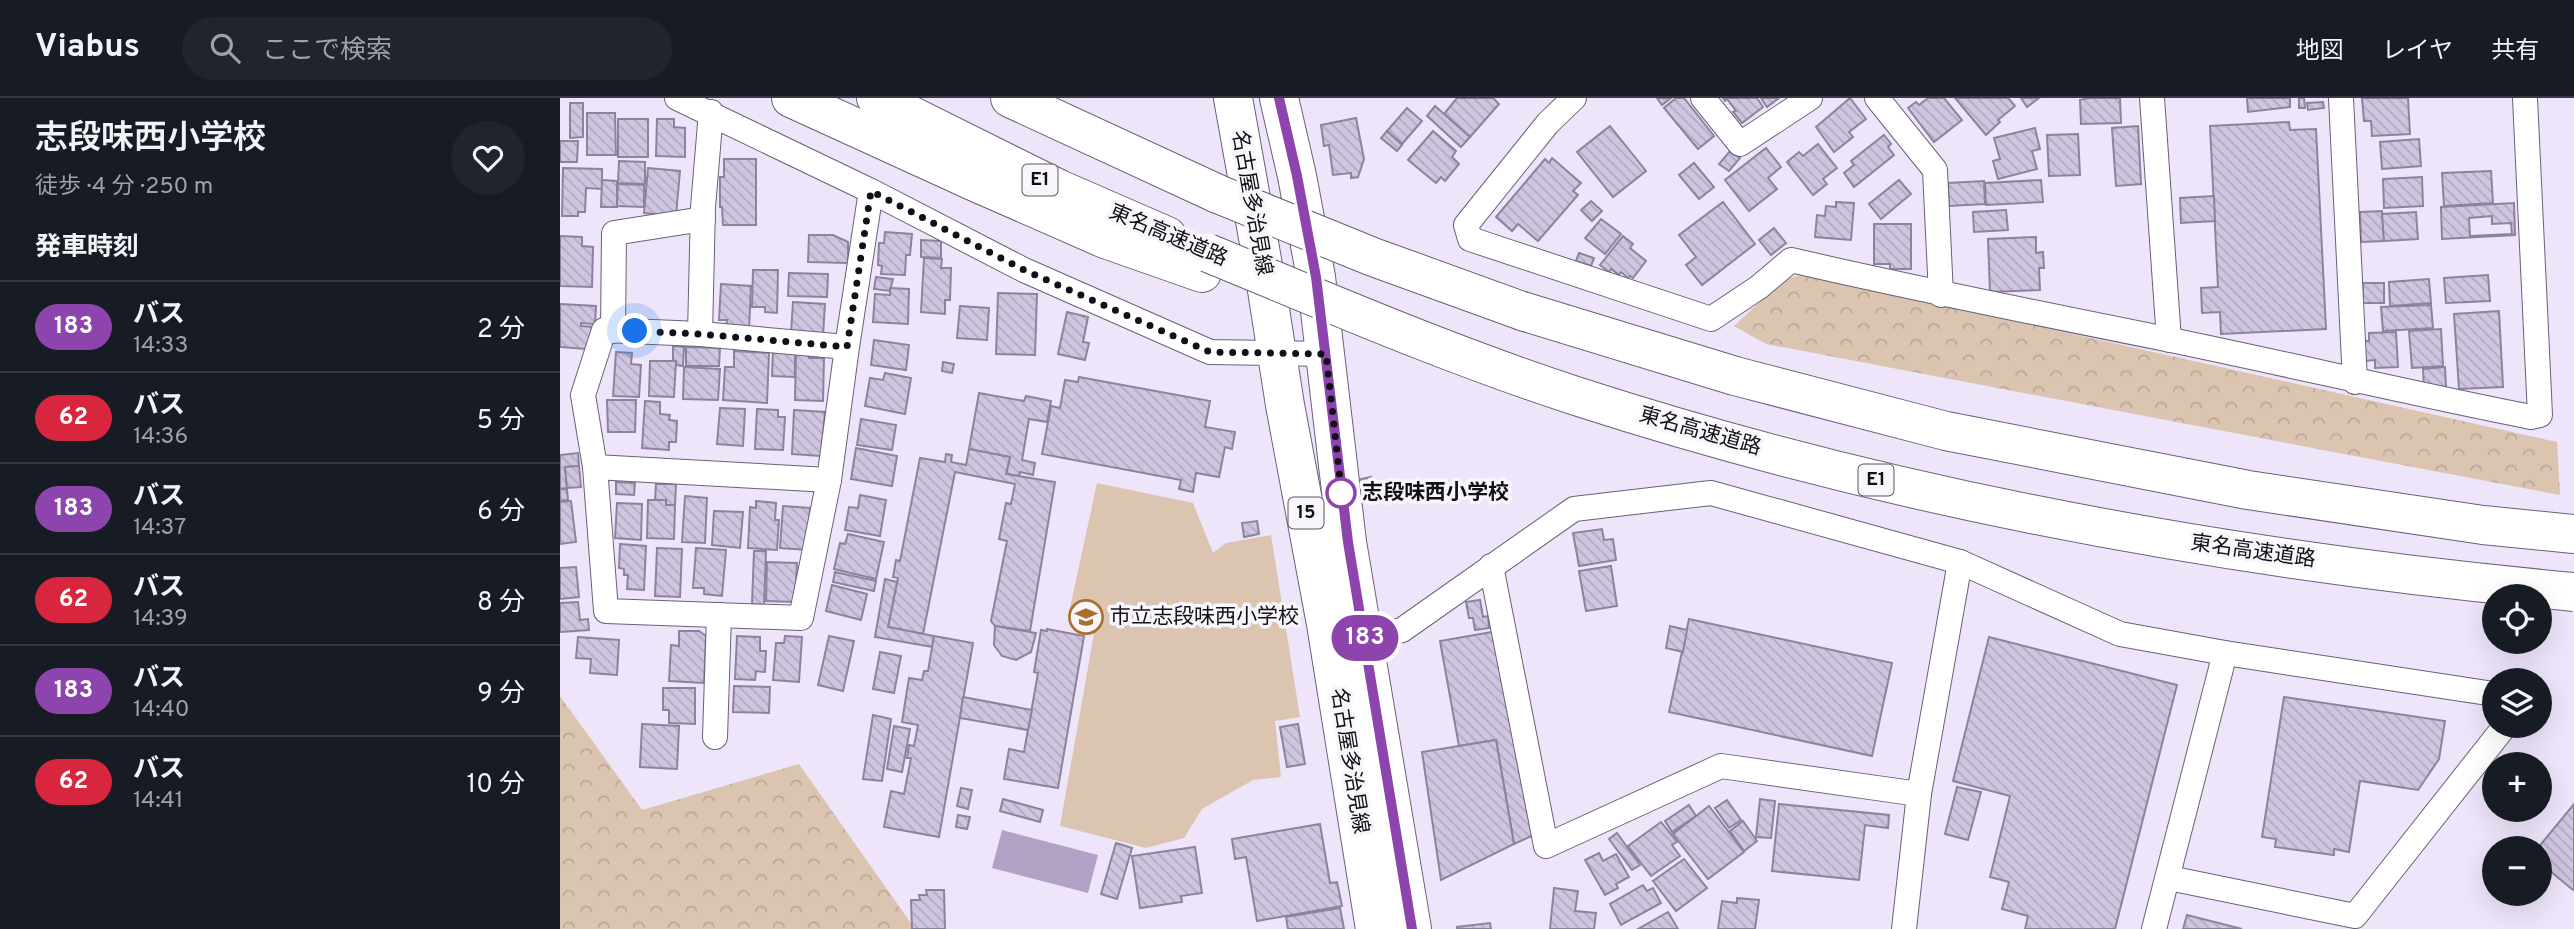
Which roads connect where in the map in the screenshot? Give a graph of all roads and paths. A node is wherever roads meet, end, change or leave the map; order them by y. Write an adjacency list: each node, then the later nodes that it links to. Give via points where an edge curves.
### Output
1 (677, 98): 14 (street)
2 (791, 98): 17 (main road, via 1105,239)
3 (876, 98): 17 (main road, 東名高速道路 / E1)
4 (1233, 98): 23 (main road, 名古屋多治見線 / 15)
5 (1279, 98): 24 (main road, 名古屋多治見線 / 15, via 1316,277)
6 (1574, 98): 18 (street, via 1548,123 1466,225 1469,239 1711,319 1791,260)
7 (1703, 98): 8 (street, via 1740,144)
8 (1810, 98)
9 (2152, 98): 21 (street)
10 (2341, 98): 25 (street)
11 (2525, 98): 25 (street, via 2540,415 2531,417)
12 (1884, 100): 18 (street, via 1935,170)
13 (1018, 101): 28 (main road, bridge, via 1219,194 1373,257 1522,311 1735,376 1946,431 2248,490)
14 (710, 112): 15 (street); 16 (street)
15 (871, 191): 22 (street); 23 (street, via 1024,270 1210,352)
16 (703, 219): 19 (street, via 614,233); 20 (street)
17 (1205, 263): 31 (main road, 東名高速道路 / E1, bridge, via 1273,298 1423,341 1578,397 1816,467 2194,544 2434,579)
18 (1941, 295): 21 (street)
19 (613, 331): 20 (street); 26 (street, via 604,330 583,395)
20 (700, 334): 22 (street)
21 (2169, 340): 25 (street)
22 (847, 347): 27 (street)
23 (1277, 353): 24 (street); 40 (main road, 名古屋多治見線 / 15)
24 (1326, 354): 33 (main road, 名古屋多治見線 / 15, via 1346,530)
25 (2355, 382)
26 (595, 467): 27 (street); 32 (street, via 606,611)
27 (829, 480): 32 (street, via 801,618)
28 (2574, 534)
29 (1960, 562): 30 (street, via 1711,493 1574,509); 34 (street, via 2120,634); 38 (street)
30 (1491, 566): 33 (street, via 1402,630); 38 (street, via 1546,846 1721,766)
31 (2574, 592)
32 (719, 615): 36 (street)
33 (1365, 638): 41 (main road, 名古屋多治見線 / 15)
34 (2225, 653): 35 (street); 39 (street)
35 (2482, 692)
36 (715, 737)
37 (2496, 738): 39 (street, via 2355,916)
38 (1919, 794): 42 (street)
39 (2168, 878): 43 (street)
40 (1375, 929)
41 (1412, 929)
42 (1904, 929)
43 (2154, 929)

